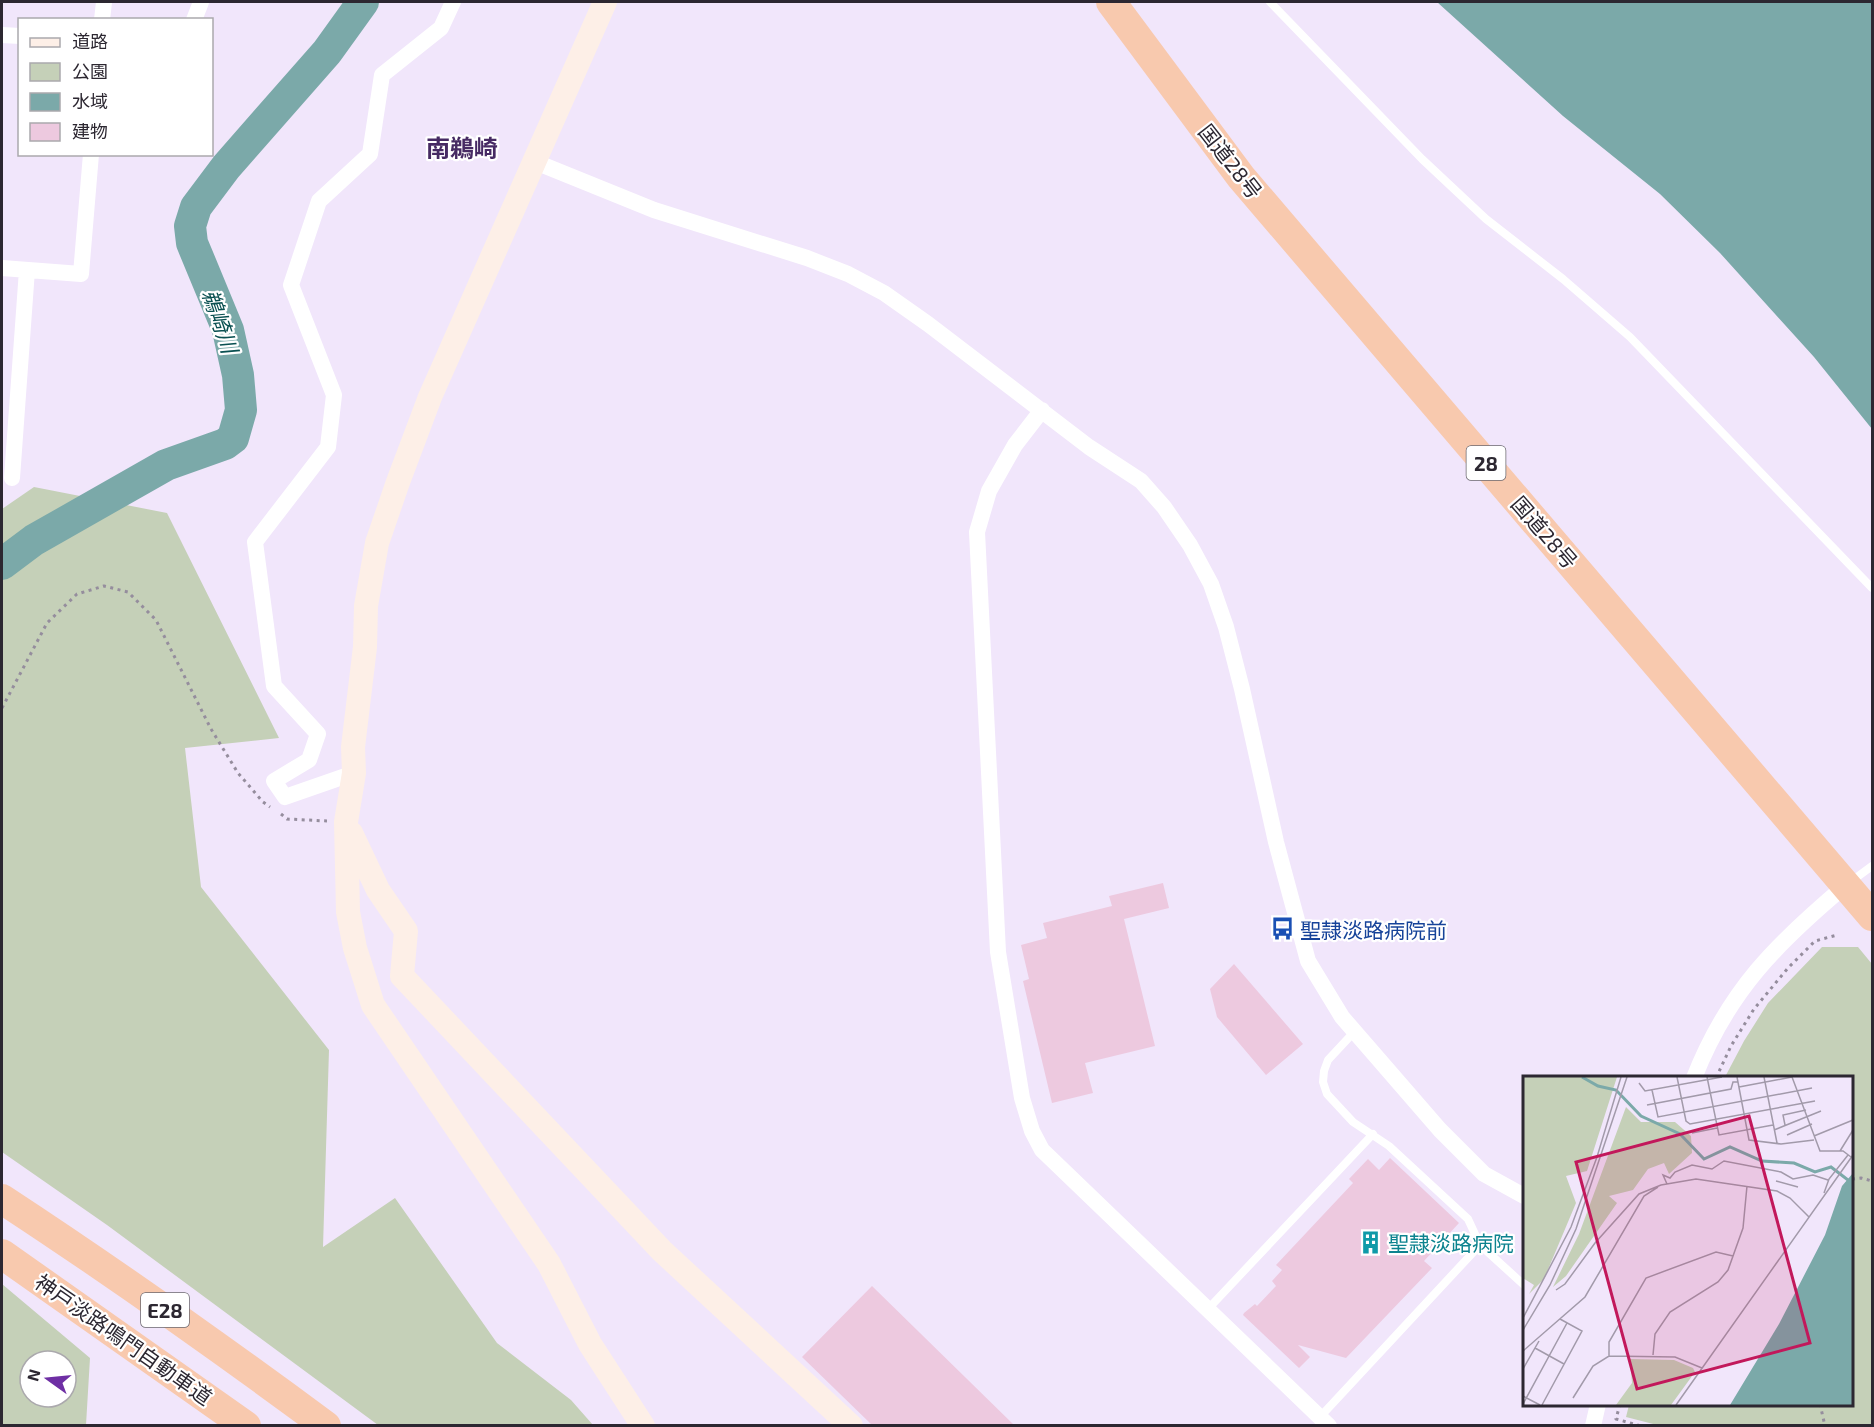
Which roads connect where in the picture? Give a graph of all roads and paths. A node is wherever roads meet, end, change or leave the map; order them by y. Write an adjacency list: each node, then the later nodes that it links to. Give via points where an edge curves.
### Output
1 (104, 2): 7 (street)
2 (201, 2): 8 (street)
3 (453, 2): 20 (street, via 441,28 382,75 370,154 319,201 291,285 334,395 328,447 255,542 274,686 318,734 309,760 274,781 285,797)
4 (605, 2): 12 (street)
5 (1111, 2): 25 (highway, 国道28号 / 28, via 1241,177)
6 (1270, 2): 18 (lane, via 1422,159 1486,219 1630,337)
7 (102, 18)
8 (195, 18)
9 (2, 35): 10 (street)
10 (18, 36)
11 (91, 156): 14 (street, via 81,274)
12 (533, 161): 15 (street, via 654,210 848,274 884,293); 20 (street, via 430,397 377,543 366,606)
13 (2, 268): 14 (street)
14 (27, 270): 16 (street)
15 (1042, 410): 28 (street, via 1141,482 1171,517 1211,584 1242,689 1276,842 1308,961); 39 (street, via 1015,445 989,491 977,532 998,952 1022,1098 1042,1150)
16 (8, 449): 17 (street)
17 (12, 478)
18 (1872, 588)
19 (2, 708): 21 (path, via 47,623 77,594 104,586 128,592 156,620 211,729 238,773)
20 (354, 773): 23 (street)
21 (271, 808)
22 (279, 813): 23 (path, via 287,819)
23 (346, 822): 46 (street, via 348,912 373,1005 549,1264 590,1344); 47 (street, via 378,890 406,931 402,976 662,1251)
24 (1872, 866): 25 (lane)
25 (1846, 885): 26 (highway, 国道28号 / 28); 29 (street, via 1799,924 1754,972 1726,1011)
26 (1872, 916)
27 (1837, 935): 30 (path, via 1815,941 1788,968 1754,1009)
28 (1355, 1031): 31 (lane, via 1328,1060 1323,1082 1327,1094 1353,1122); 34 (street, via 1440,1130 1484,1174)
29 (1694, 1076)
30 (1716, 1076)
31 (1373, 1134): 36 (lane, via 1468,1219); 39 (lane)
32 (1853, 1179): 33 (path)
33 (1872, 1181)
34 (1523, 1195)
35 (2, 1199): 45 (highway, E28)
36 (1480, 1245): 38 (lane); 43 (lane)
37 (2, 1254): 44 (highway, 神戸淡路鳴門自動車道 / E28)
38 (1523, 1284)
39 (1208, 1309): 43 (street)
40 (1598, 1406): 48 (street)
41 (1619, 1406): 49 (path, via 1616,1419)
42 (1821, 1406): 50 (path)
43 (1325, 1421)
44 (246, 1425)
45 (326, 1425)
46 (643, 1425)
47 (851, 1425)
48 (1593, 1425)
49 (1641, 1425)
50 (1825, 1425)

